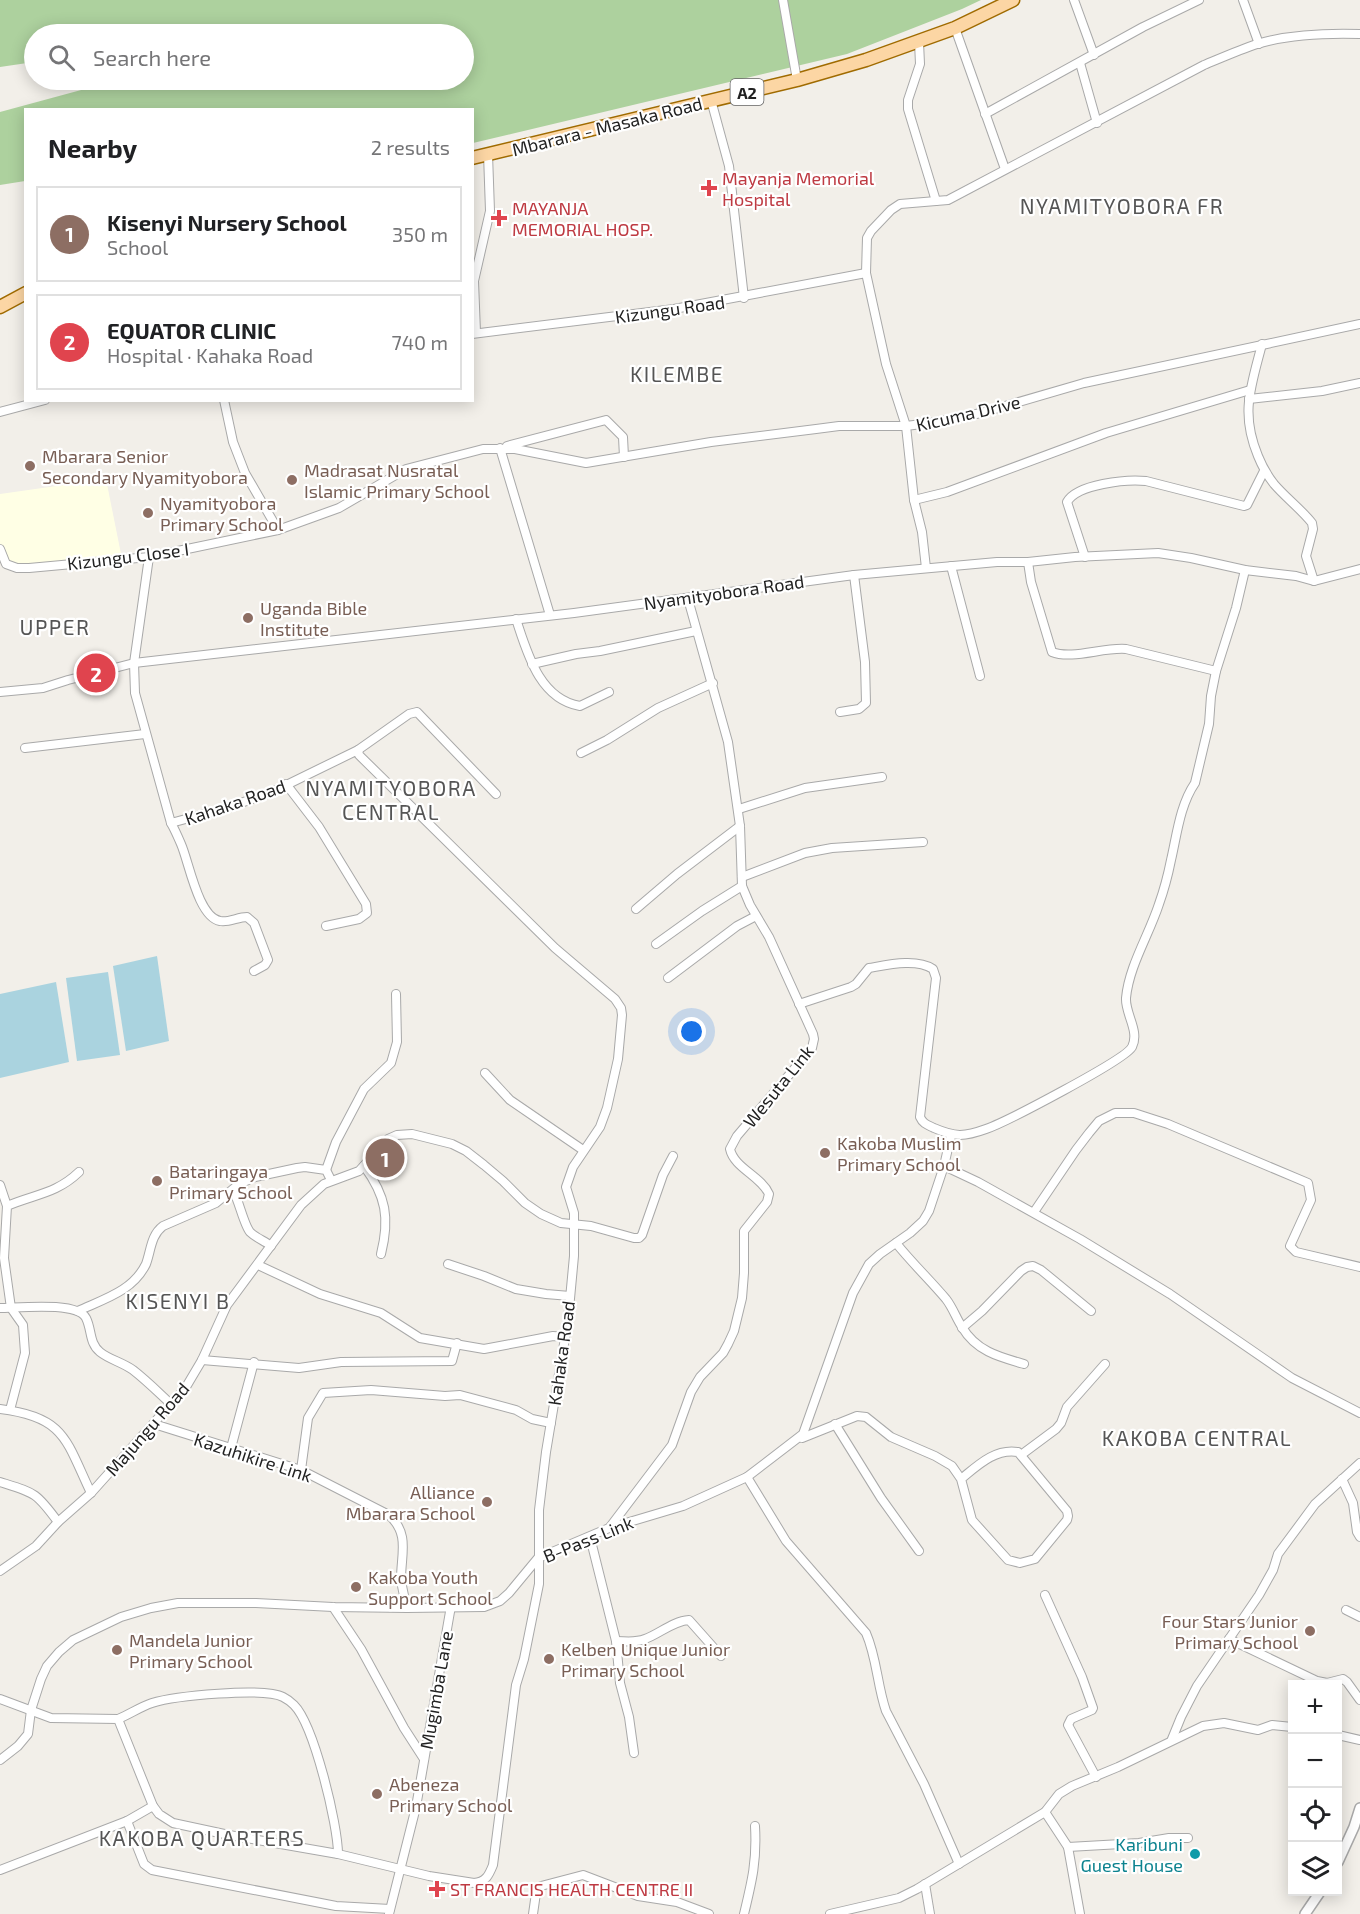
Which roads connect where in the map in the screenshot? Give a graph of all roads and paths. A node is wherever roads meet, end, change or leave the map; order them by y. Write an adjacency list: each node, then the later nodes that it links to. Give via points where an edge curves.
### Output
1 (783, 0): 12 (street)
2 (1013, 0): 6 (main road, Mbarara - Masaka Road / A2)
3 (1074, 0): 10 (street)
4 (1199, 0): 10 (street)
5 (1243, 0): 9 (street)
6 (956, 28): 8 (main road, Mbarara - Masaka Road / A2); 14 (street)
7 (1360, 34): 9 (street, via 1305,35)
8 (919, 42): 12 (main road, Mbarara - Masaka Road / A2); 19 (street, via 920,64 908,109)
9 (1259, 44): 15 (street, via 1204,65)
10 (1094, 55): 11 (street)
11 (1080, 63): 14 (street); 15 (street)
12 (797, 80): 13 (main road, Mbarara - Masaka Road / A2)
13 (711, 100): 16 (main road, Mbarara - Masaka Road / A2); 22 (street, via 729,166)
14 (985, 114): 18 (street)
15 (1097, 123): 18 (street)
16 (488, 154): 17 (main road, Mbarara - Masaka Road / A2); 25 (street, via 490,204 474,281)
17 (474, 158)
18 (1005, 169): 19 (street, via 948,200)
19 (936, 201): 20 (street, via 900,204 881,219 867,238)
20 (866, 273): 22 (street, Kizungu Road); 33 (street, via 878,334)
21 (24, 294): 23 (main road)
22 (744, 298): 25 (street, Kizungu Road)
23 (0, 307)
24 (1360, 324): 26 (street, Kicuma Drive)
25 (474, 334)
26 (1262, 344): 28 (street); 33 (street, Kicuma Drive, via 1084,383 981,413)
27 (1360, 383): 29 (street)
28 (1250, 390): 29 (street); 37 (street, via 1106,433 947,492)
29 (1249, 399): 36 (street, via 1249,433)
30 (38, 402): 32 (street)
31 (224, 402): 38 (street, via 245,473)
32 (0, 412)
33 (906, 426): 35 (street, Kicuma Drive, via 828,428 711,441); 37 (street)
34 (500, 448): 35 (street, Kicuma Drive, via 586,463); 35 (street, via 606,420 623,437); 38 (street, Kizungu Close I, via 466,452 406,470 339,508); 50 (street)
35 (624, 457)
36 (1264, 471): 41 (street, via 1244,506 1133,480 1072,495 1067,508); 48 (street, via 1312,524 1306,556)
37 (914, 500): 44 (street)
38 (278, 530): 40 (street, Kizungu Close I)
39 (0, 549): 40 (street, Kizungu Close I, via 6,564 17,568)
40 (149, 556): 53 (street, Kahaka Road)
41 (1086, 556): 42 (street, Nyamityobora Road); 46 (street, Nyamityobora Road, via 1158,553)
42 (1028, 562): 43 (street, Nyamityobora Road); 55 (street, via 1030,582 1052,652 1066,655 1126,649)
43 (951, 566): 44 (street, Nyamityobora Road); 56 (street)
44 (926, 568): 47 (street, Nyamityobora Road)
45 (1360, 569): 48 (street)
46 (1245, 570): 48 (street, Nyamityobora Road); 55 (street)
47 (854, 575): 49 (street, Nyamityobora Road); 60 (street, via 864,647 866,704)
48 (1314, 581)
49 (688, 599): 50 (street, Nyamityobora Road); 52 (street, Wesuta Link)
50 (550, 615): 51 (street, Nyamityobora Road)
51 (516, 619): 53 (street, Nyamityobora Road); 54 (street)
52 (696, 631): 54 (street); 57 (street, Wesuta Link)
53 (134, 663): 58 (street, Nyamityobora Road, via 43,688); 61 (street, Kahaka Road, via 135,693)
54 (532, 664): 59 (street, via 550,690 572,704 585,704)
55 (1216, 671): 82 (street, via 1195,783 1126,999 1134,1035 1130,1051 1011,1118 980,1131)
56 (980, 676)
57 (713, 683): 64 (street, via 658,708); 68 (street, Wesuta Link, via 726,731)
58 (0, 692)
59 (609, 692)
60 (840, 712)
61 (145, 734): 62 (street); 69 (street, Kahaka Road)
62 (25, 748)
63 (358, 750): 66 (street, Kahaka Road); 67 (street, via 417,711); 83 (street, Kahaka Road, via 414,810 621,1008 611,1096 600,1126)
64 (581, 753)
65 (882, 777): 68 (street, via 805,788)
66 (286, 783): 69 (street, Kahaka Road, via 234,806); 75 (street, via 320,827 366,904 367,913 359,919)
67 (496, 794)
68 (739, 809): 70 (street, Wesuta Link)
69 (171, 823): 77 (street, via 205,909 223,922 247,917 254,923 268,960)
70 (740, 826): 72 (street, Wesuta Link); 73 (street)
71 (923, 842): 72 (street, via 823,849)
72 (742, 881): 74 (street, Wesuta Link); 76 (street)
73 (636, 909)
74 (756, 916): 78 (street); 80 (street, Wesuta Link)
75 (327, 926)
76 (656, 944)
77 (254, 971)
78 (668, 978)
79 (396, 994): 87 (street, via 397,1042 391,1063 364,1089)
80 (799, 1004): 82 (street, via 851,987 868,968 910,964 933,969 936,978 920,1117 925,1124); 131 (street, Wesuta Link, via 813,1034 812,1048 743,1128 730,1149 769,1194 744,1231 742,1298 734,1331 723,1353 691,1392 672,1445)
81 (485, 1073): 83 (street, via 510,1100)
82 (951, 1135): 86 (street)
83 (583, 1150): 94 (street, Kahaka Road, via 566,1188)
84 (673, 1156): 94 (street, via 639,1238)
85 (364, 1166): 89 (street, Majungu Road); 94 (street, via 381,1145 397,1135 412,1134 452,1144 494,1173 531,1209 561,1223); 97 (street, via 377,1184 385,1212)
86 (944, 1166): 93 (street); 95 (street, via 923,1221)
87 (326, 1170): 89 (street); 91 (street, via 285,1169 255,1177)
88 (79, 1172): 92 (street, via 52,1192)
89 (331, 1180): 96 (street, Majungu Road, via 301,1205)
90 (0, 1185): 92 (street)
91 (232, 1190): 96 (street, via 252,1234); 104 (street, via 216,1203 163,1226 157,1231 137,1279 121,1292)
92 (8, 1206): 103 (street, via 4,1258)
93 (1034, 1212): 100 (street, via 1100,1121 1115,1113 1134,1113 1308,1183 1311,1200 1290,1246 1296,1252); 116 (street, via 1160,1288 1292,1378)
94 (575, 1223): 101 (street, Kahaka Road)
95 (896, 1243): 106 (street, via 950,1304); 120 (street, via 869,1264 853,1293)
96 (272, 1246): 99 (street, Majungu Road)
97 (381, 1254)
98 (448, 1264): 101 (street, via 516,1289)
99 (258, 1265): 108 (street, via 320,1294 381,1313 420,1338); 109 (street, Majungu Road, via 227,1305)
100 (1360, 1268)
101 (570, 1296): 107 (street, Kahaka Road)
102 (0, 1308): 103 (street)
103 (11, 1308): 104 (street, via 61,1307); 115 (street, via 23,1325 25,1353)
104 (78, 1311): 113 (street, via 87,1320 98,1351 132,1369)
105 (1091, 1311): 106 (street, via 1033,1266 1009,1281)
106 (962, 1328): 111 (street, via 985,1351)
107 (565, 1337): 108 (street, via 484,1349); 117 (street, Kahaka Road)
108 (457, 1344): 110 (street, via 452,1361 340,1362 299,1368)
109 (202, 1360): 110 (street); 113 (street, Majungu Road)
110 (254, 1362): 121 (street)
111 (1024, 1364)
112 (1105, 1364): 122 (street, via 1067,1407 1056,1429)
113 (171, 1404): 118 (street, Majungu Road)
114 (0, 1409): 115 (street)
115 (10, 1410): 129 (street, via 50,1423 60,1432)
116 (1360, 1413)
117 (551, 1423): 124 (street, via 460,1395 371,1390 322,1394 308,1418); 135 (street, Kahaka Road, via 539,1510)
118 (154, 1424): 121 (street, Kazuhikire Link); 129 (street, Majungu Road)
119 (835, 1424): 120 (street, B-Pass Link); 126 (street, B-Pass Link, via 866,1417 891,1437 945,1461); 134 (street)
120 (800, 1438): 125 (street, B-Pass Link)
121 (231, 1448): 124 (street, Kazuhikire Link)
122 (1021, 1455): 126 (street, via 1012,1451 992,1456); 126 (street, via 1068,1516 1035,1559 1028,1562 1008,1560 979,1528 968,1511)
123 (1360, 1463): 127 (street)
124 (301, 1470): 140 (street, Kazuhikire Link, via 398,1523)
125 (747, 1477): 131 (street, B-Pass Link, via 683,1506); 167 (street, via 786,1541 866,1633 873,1648 886,1711)
126 (961, 1479)
127 (1342, 1479): 133 (street, via 1353,1503); 143 (street, via 1315,1504 1285,1543 1259,1595)
128 (0, 1482): 130 (street, via 33,1493)
129 (91, 1493): 130 (street, Majungu Road)
130 (58, 1522): 136 (street, Majungu Road, via 36,1546)
131 (609, 1528): 132 (street, B-Pass Link)
132 (590, 1537): 135 (street, B-Pass Link); 144 (street)
133 (1360, 1537)
134 (919, 1551)
135 (538, 1558): 138 (street, B-Pass Link, via 500,1601 484,1607); 168 (street, Kahaka Road, via 539,1584 516,1685 493,1865 488,1877 474,1883)
136 (0, 1571)
137 (1045, 1595): 157 (street, via 1093,1708 1071,1719 1068,1725)
138 (450, 1606): 140 (street, B-Pass Link); 155 (street, Mugimba Lane)
139 (333, 1607): 140 (street, B-Pass Link); 148 (street, B-Pass Link, via 178,1604 121,1617 73,1640 58,1652 47,1666); 155 (street)
140 (407, 1608)
141 (1346, 1611): 142 (street)
142 (1360, 1617)
143 (1229, 1639): 147 (street, via 1317,1681 1343,1679); 152 (street, via 1197,1686)
144 (616, 1641): 145 (street, via 646,1639 689,1620); 154 (street)
145 (721, 1656)
146 (0, 1700): 148 (street)
147 (1360, 1700)
148 (31, 1710): 149 (street, via 51,1718); 156 (street, B-Pass Link, via 25,1739)
149 (118, 1719): 158 (street); 166 (street, via 172,1699 252,1692 283,1697 295,1706 306,1725 324,1778)
150 (1288, 1727): 152 (street, via 1272,1725 1258,1730 1214,1724)
151 (1342, 1736): 153 (street)
152 (1172, 1739): 157 (street)
153 (1360, 1740)
154 (634, 1753)
155 (424, 1759): 168 (street, Mugimba Lane)
156 (0, 1760)
157 (1096, 1777): 160 (street, via 1072,1785)
158 (153, 1806): 161 (street); 166 (street, Kahaka Road, via 173,1823)
159 (1360, 1808): 165 (street)
160 (1045, 1812): 164 (street); 167 (street)
161 (127, 1821): 169 (street); 172 (street, via 144,1864 152,1870 336,1906)
162 (755, 1827): 175 (street, via 755,1869)
163 (1188, 1838): 164 (street)
164 (1068, 1847): 178 (street)
165 (1342, 1853)
166 (339, 1854): 168 (street, Kahaka Road)
167 (959, 1864): 170 (street)
168 (401, 1869): 172 (street, Mugimba Lane)
169 (0, 1870)
170 (925, 1884): 176 (street, via 899,1898); 177 (street)
171 (1317, 1896): 179 (street)
172 (390, 1911)
173 (533, 1914): 174 (street, via 541,1886 583,1875 639,1896 677,1902)
174 (709, 1914)
175 (744, 1914)
176 (830, 1914)
177 (930, 1914)
178 (1080, 1914)
179 (1305, 1914)

